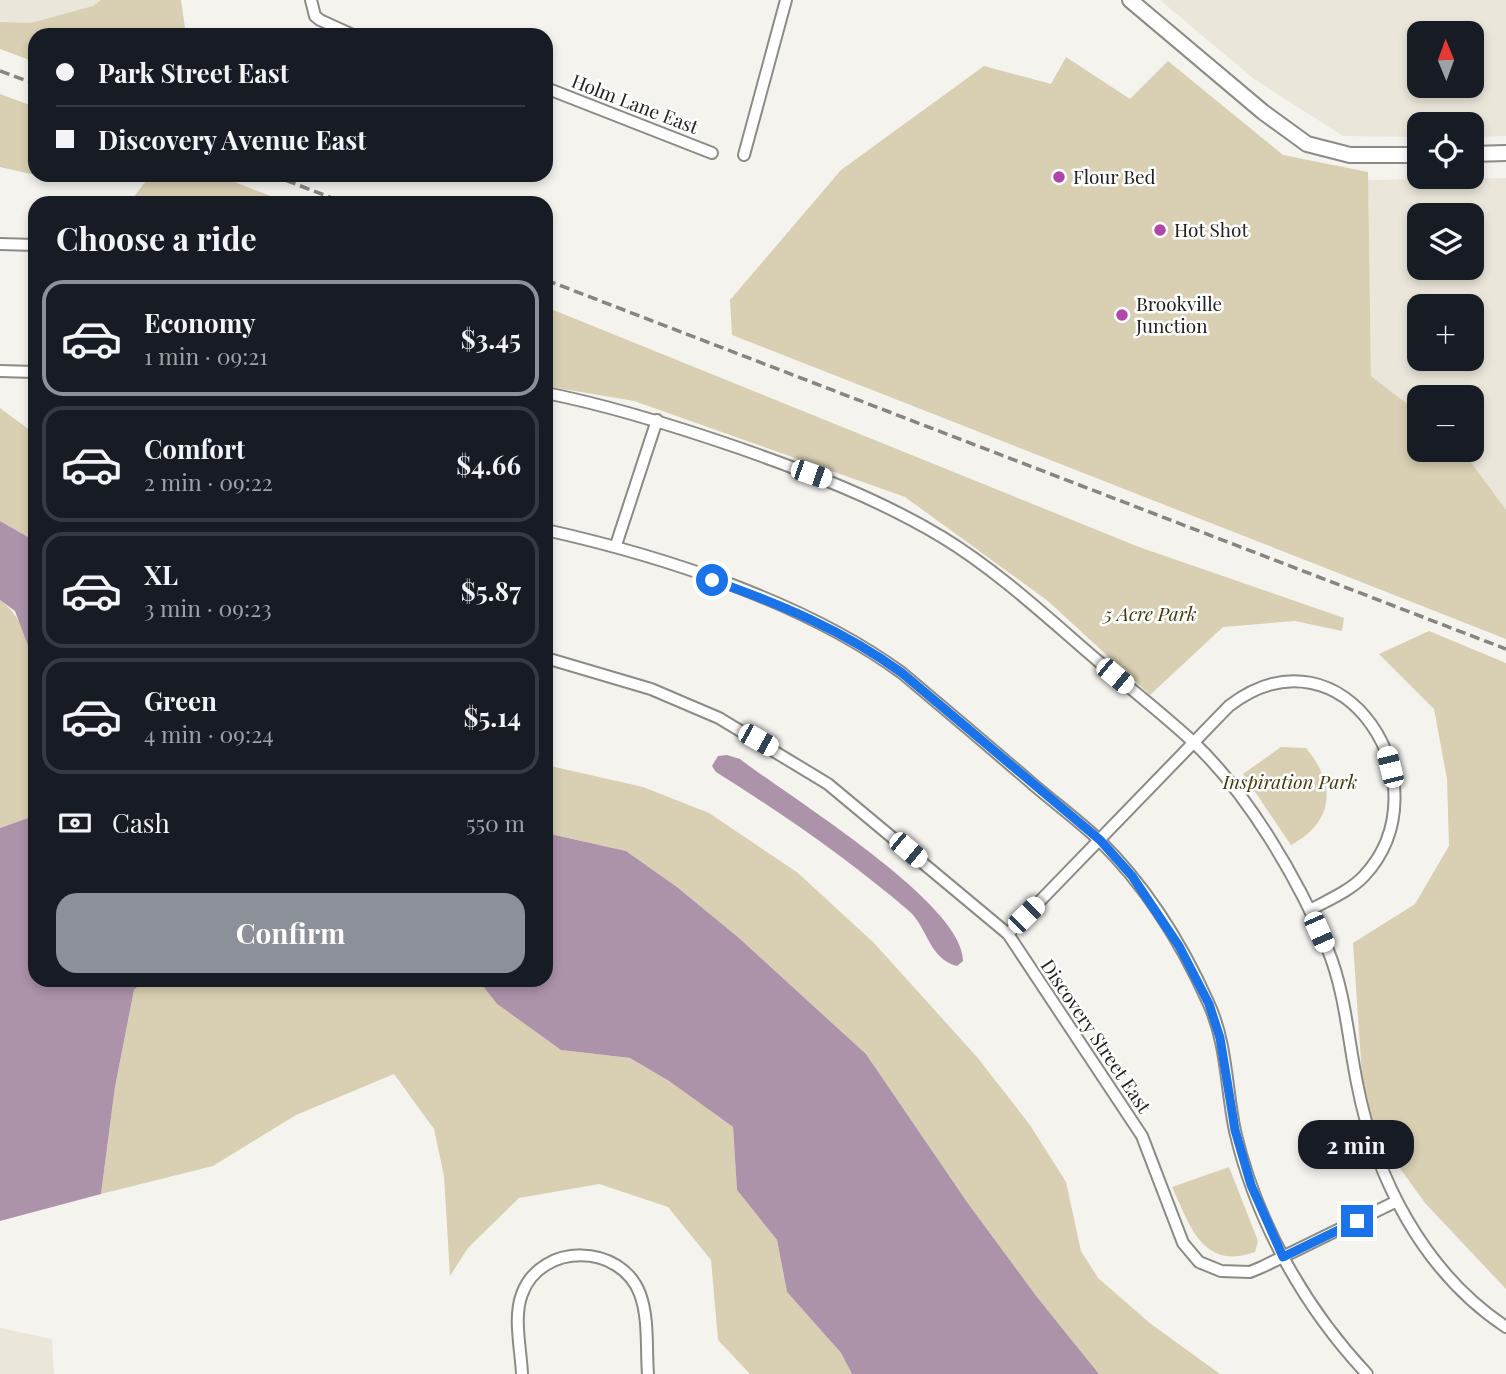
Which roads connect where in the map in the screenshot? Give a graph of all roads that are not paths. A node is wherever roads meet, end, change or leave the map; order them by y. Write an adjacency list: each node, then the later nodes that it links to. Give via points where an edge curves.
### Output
1 (786, 0): 9 (street)
2 (1130, 0): 10 (main road, via 1307,144 1350,155)
3 (312, 6): 4 (street)
4 (335, 28)
5 (553, 91): 6 (street, Holm Lane East)
6 (712, 153)
7 (1506, 153): 8 (main road)
8 (1484, 154)
9 (744, 155)
10 (1407, 155)
11 (0, 244): 12 (street)
12 (28, 245)
13 (0, 371): 14 (street)
14 (28, 372)
15 (553, 395): 16 (street)
16 (657, 420): 18 (street); 20 (street, via 837,482 944,538 996,575)
17 (553, 532): 18 (street)
18 (616, 545): 21 (street, via 784,606 870,650)
19 (553, 660): 23 (street, Discovery Street East, via 651,689 719,718 778,751 828,784)
20 (1194, 743): 21 (street); 22 (street, via 1242,799); 22 (street, via 1241,697 1292,681 1330,687 1355,704 1374,726 1384,745 1393,789 1394,811 1386,838 1364,876)
21 (1100, 840): 23 (street); 25 (street, via 1132,876 1172,936 1209,1004 1220,1038 1235,1130)
22 (1310, 910): 24 (street, via 1341,990 1365,1121)
23 (1008, 934): 25 (street, Discovery Street East, via 1142,1136 1182,1243 1208,1267 1221,1271 1250,1272)
24 (1395, 1202): 25 (street); 26 (street, via 1455,1282)
25 (1283, 1257): 29 (street, via 1320,1317)
26 (1506, 1327)
27 (522, 1374): 28 (street, via 519,1303 523,1291 544,1266 568,1255 606,1260 634,1283 643,1308)
28 (648, 1374)
29 (1367, 1374)

